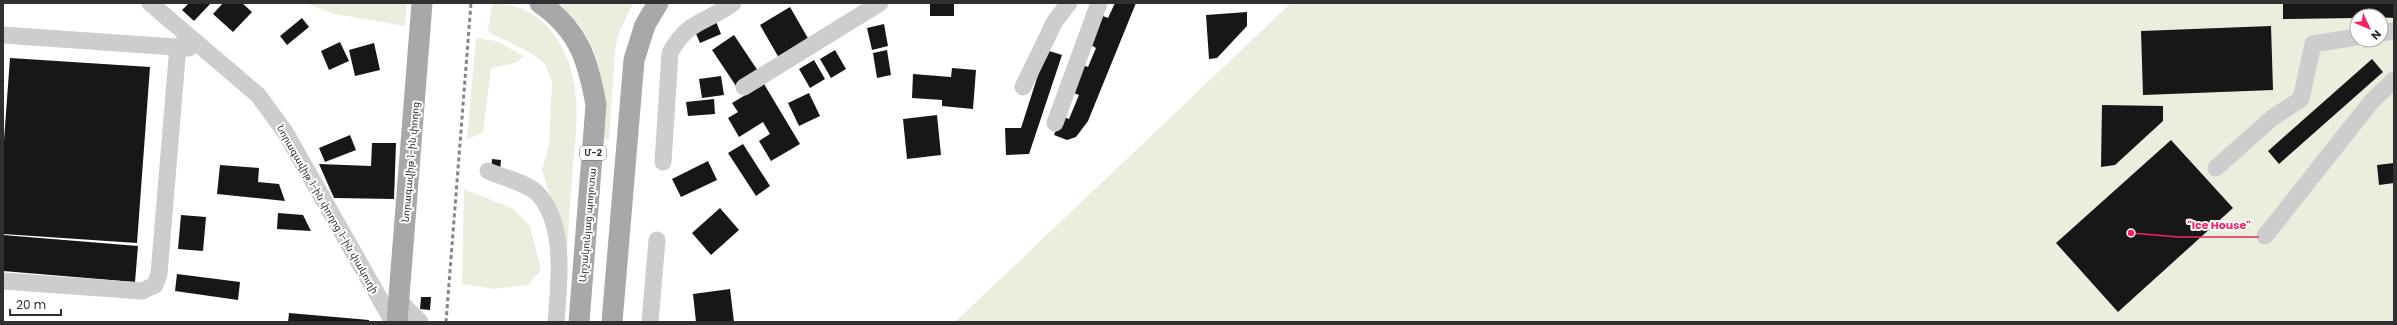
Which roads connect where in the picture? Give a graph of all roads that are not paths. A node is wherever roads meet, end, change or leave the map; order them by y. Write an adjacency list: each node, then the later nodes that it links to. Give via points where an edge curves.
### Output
1 (150, 3): 12 (street, Նորագավիթ 1-ին փողոց 1-ին փակուղի)
2 (422, 3): 23 (main road, Նորագավիթ 1-ին փողոց)
3 (540, 3): 28 (main road, Արշակունյաց պողոտա / Մ-2, via 557,15 580,45 591,76 596,105)
4 (658, 3): 29 (main road, via 645,25 634,60)
5 (733, 3): 17 (street, via 688,28 670,53)
6 (880, 3): 15 (street)
7 (1069, 3): 14 (street, via 1055,21)
8 (1099, 3): 16 (street)
9 (3, 35): 11 (street)
10 (2349, 38): 18 (street, via 2313,44 2300,99 2272,118)
11 (178, 46): 12 (street); 22 (street, via 159,274 155,285 142,291)
12 (208, 50): 24 (street, Նորագավիթ 1-ին փողոց 1-ին փակուղի, via 258,95 285,132)
13 (2394, 80): 20 (street, via 2372,102)
14 (1023, 87)
15 (744, 88)
16 (1055, 123)
17 (662, 162)
18 (2216, 168)
19 (488, 171): 27 (street, via 534,191 549,207 556,236 560,272)
20 (2265, 236)
21 (656, 240): 30 (street)
22 (3, 281)
23 (398, 301): 25 (main road, Նորագավիթ 1-ին փողոց); 26 (street, via 421,320)
24 (393, 322)
25 (397, 322)
26 (420, 322)
27 (556, 322)
28 (579, 322)
29 (612, 322)
30 (650, 322)

